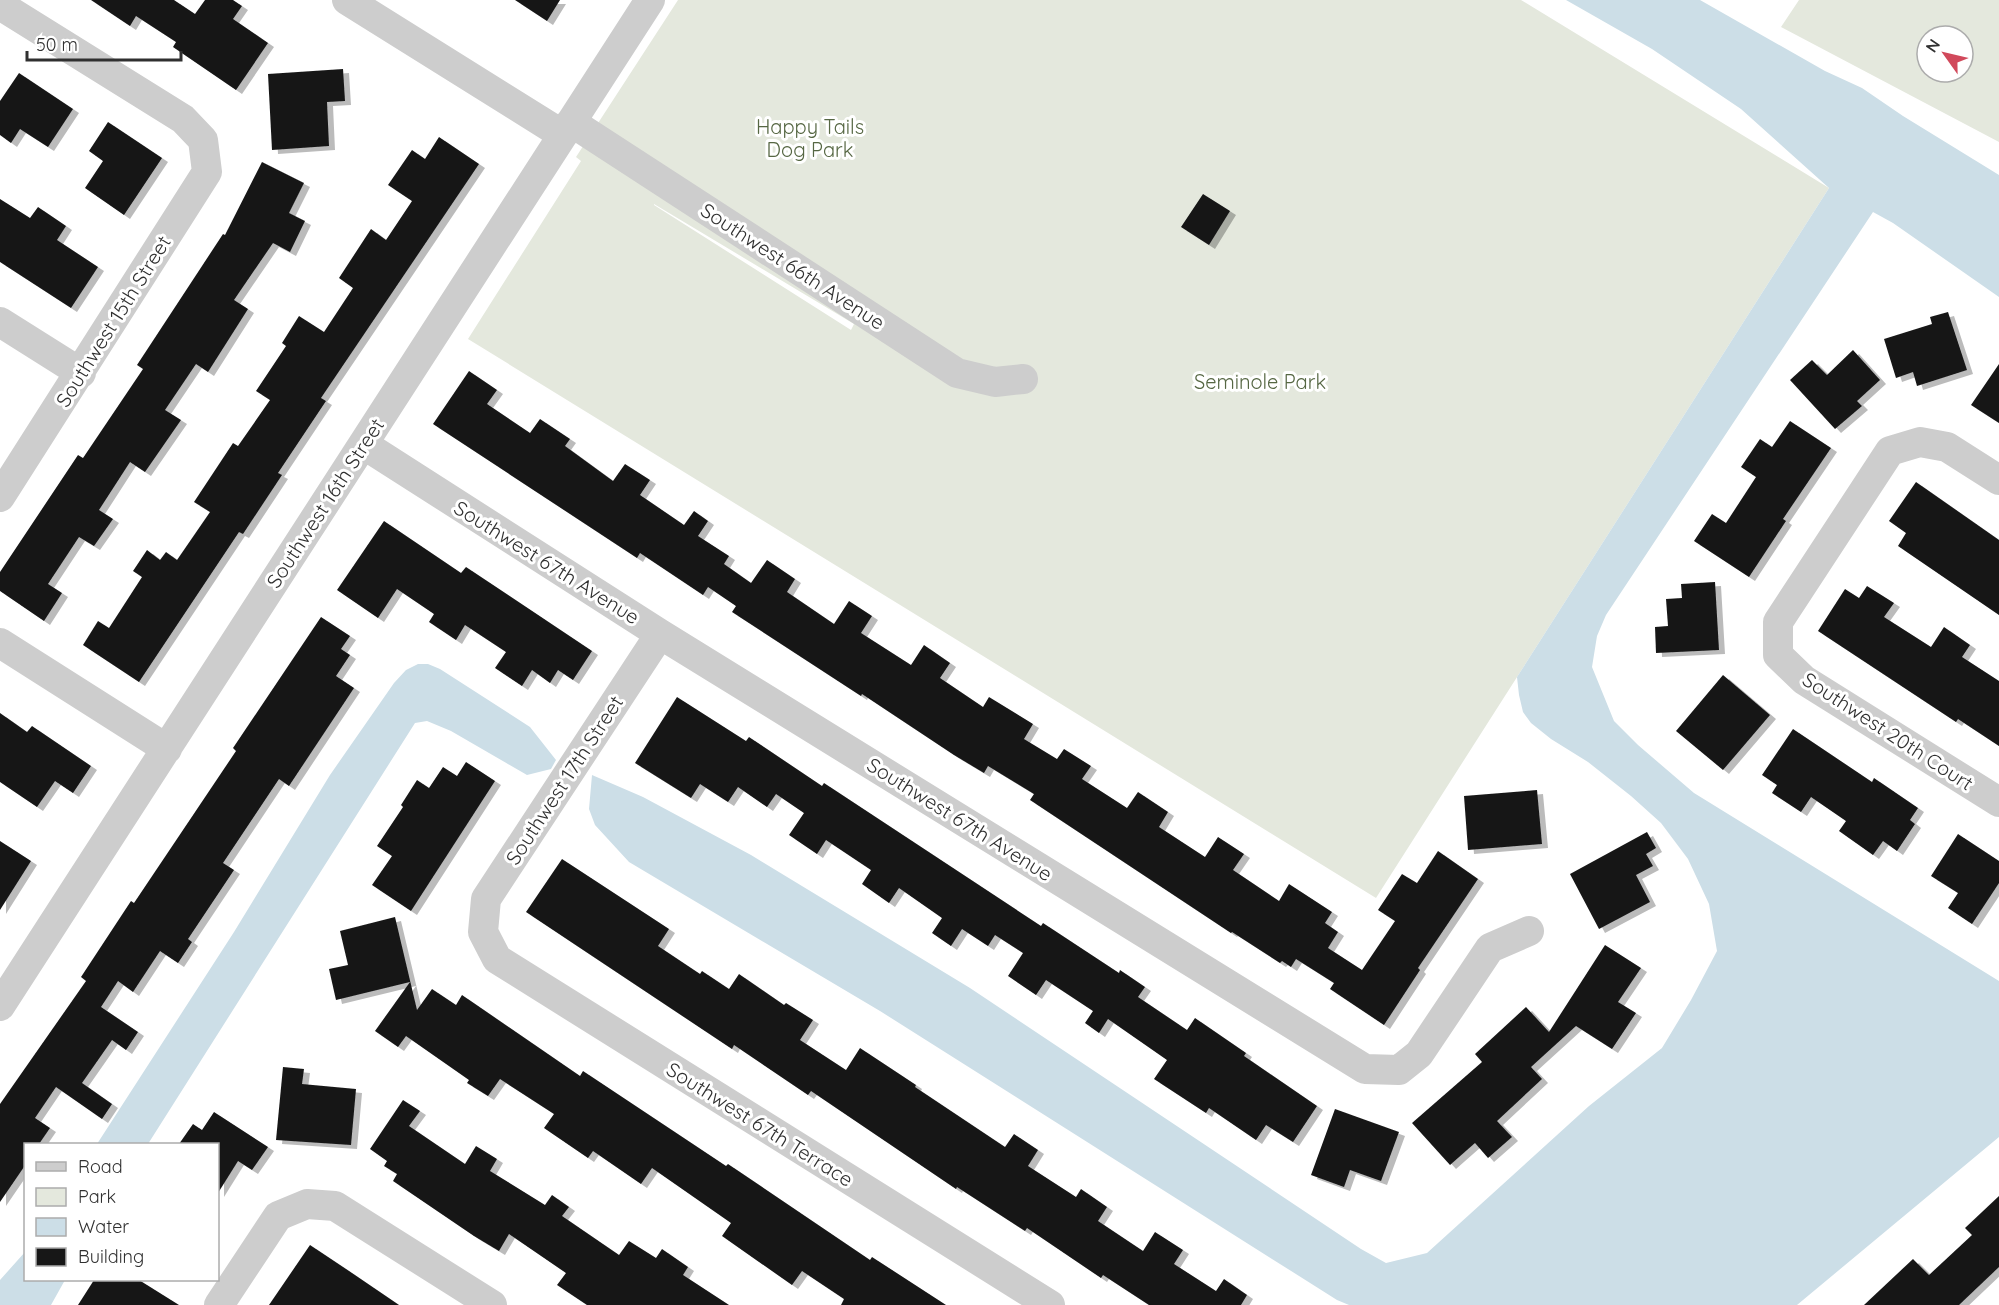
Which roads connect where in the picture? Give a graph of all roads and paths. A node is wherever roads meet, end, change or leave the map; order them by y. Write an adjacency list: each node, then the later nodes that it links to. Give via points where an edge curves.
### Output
1 (347, 0): 4 (street, Southwest 66th Avenue)
2 (650, 0): 4 (street, Southwest 16th Street)
3 (0, 5): 6 (street, Southwest 15th Street, via 183,120 203,140 207,172)
4 (567, 129): 7 (street, Southwest 66th Avenue, via 957,373 996,382); 8 (street, Southwest 16th Street)
5 (0, 322): 6 (street)
6 (81, 373): 10 (street, Southwest 15th Street)
7 (1023, 379)
8 (363, 444): 11 (street, Southwest 67th Avenue); 13 (street, Southwest 16th Street)
9 (1999, 480): 14 (street, Southwest 20th Court, via 1947,447 1920,442 1890,451 1778,622 1778,655 1804,680)
10 (0, 497)
11 (660, 634): 15 (street, Southwest 67th Avenue, via 1365,1069 1399,1070 1419,1054 1490,948); 16 (street, Southwest 17th Street, via 486,899)
12 (0, 643): 13 (street)
13 (167, 749): 17 (street, Southwest 16th Street)
14 (1999, 802)
15 (1528, 931)
16 (483, 932): 20 (street, Southwest 67th Terrace, via 497,959)
17 (2, 999)
18 (219, 1305): 19 (street, via 278,1216 307,1204 335,1206)
19 (492, 1305)
20 (1050, 1305)

